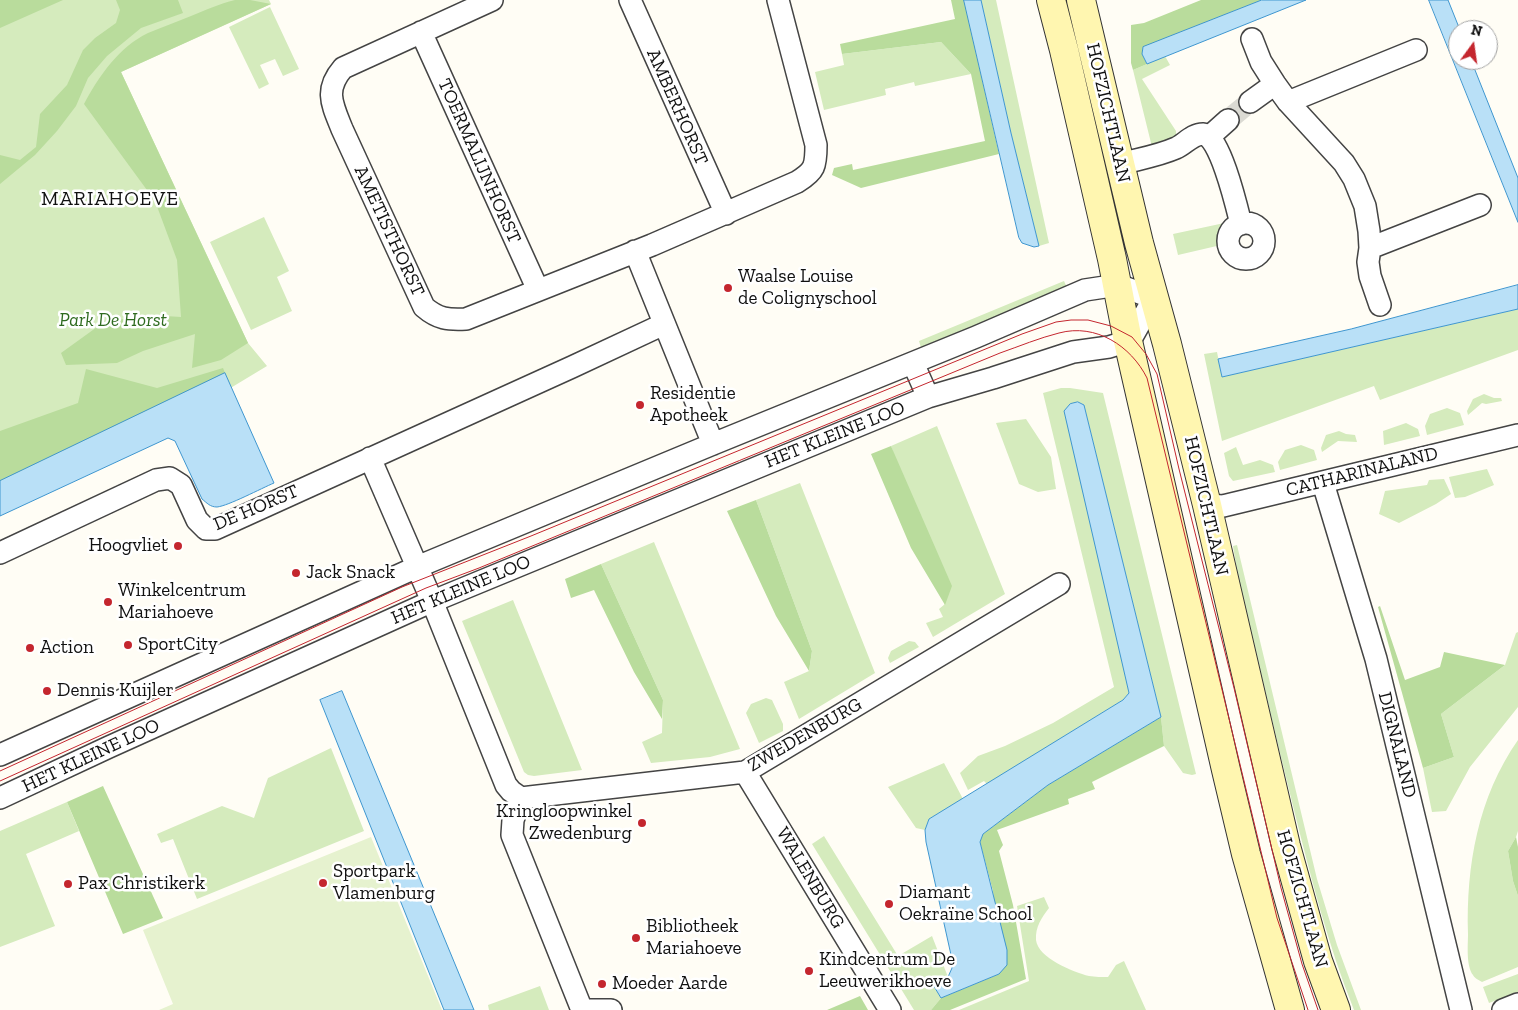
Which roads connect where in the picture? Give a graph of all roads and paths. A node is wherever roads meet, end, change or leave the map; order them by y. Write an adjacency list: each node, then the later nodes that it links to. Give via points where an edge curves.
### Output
1 (492, 0): 6 (street)
2 (630, 0): 16 (street, AMBERHORST)
3 (778, 0): 16 (street, AMETISTHORST, via 815,137 815,163 810,174 797,182)
4 (1051, 0): 20 (main road, HOFZICHTLAAN)
5 (1081, 0): 14 (main road, HOFZICHTLAAN)
6 (421, 32): 21 (street, TOERMALIJNHORST); 21 (street, AMETISTHORST, via 343,68 332,83 330,92 342,129 424,307 432,314 448,320 466,318)
7 (1252, 39): 9 (street)
8 (1416, 50): 11 (street)
9 (1275, 84): 10 (street); 11 (street)
10 (1250, 102)
11 (1288, 102): 18 (street, via 1344,163 1354,179 1365,206)
12 (1228, 120): 13 (street)
13 (1210, 137): 14 (street, via 1204,134 1195,136 1169,151); 17 (street, via 1222,157)
14 (1120, 164): 22 (main road, HOFZICHTLAAN)
15 (1480, 205): 18 (street)
16 (726, 214): 19 (street, AMETISTHORST)
17 (1242, 224)
18 (1370, 248): 23 (street, via 1370,276)
19 (635, 251): 21 (street, AMETISTHORST); 24 (street)
20 (1118, 285): 22 (street, HET KLEINE LOO); 25 (main road, HOFZICHTLAAN); 26 (street, HET KLEINE LOO, via 1085,290)
21 (538, 290)
22 (1154, 298): 25 (street); 32 (main road, HOFZICHTLAAN)
23 (1380, 305)
24 (664, 324): 29 (street); 30 (street, DE HORST)
25 (1128, 340): 27 (street, HET KLEINE LOO, via 1073,352); 44 (main road, HOFZICHTLAAN, via 1246,854)
26 (913, 363): 27 (street, HET KLEINE LOO); 29 (street, HET KLEINE LOO)
27 (928, 397): 36 (street, HET KLEINE LOO)
28 (1518, 435): 31 (street, CATHARINALAND)
29 (713, 444): 34 (street, HET KLEINE LOO)
30 (370, 458): 33 (street, DE HORST, via 215,528 206,529 197,520 182,485 170,478 156,480); 34 (street)
31 (1323, 483): 32 (street, CATHARINALAND, via 1223,506); 46 (street, DIGNALAND, via 1376,659)
32 (1206, 505): 45 (main road, HOFZICHTLAAN, via 1286,846 1318,961)
33 (0, 552)
34 (417, 567): 36 (street); 37 (street, HET KLEINE LOO)
35 (1059, 584): 38 (street, ZWEDENBURG)
36 (432, 602): 39 (street, HET KLEINE LOO); 40 (street, via 506,785)
37 (0, 755)
38 (745, 772): 40 (street, ZWEDENBURG); 43 (street, WALENBURG)
39 (0, 798)
40 (521, 798): 42 (street, via 513,820 512,835 582,1010)
41 (1518, 1004): 47 (street)
42 (612, 1010)
43 (890, 1010)
44 (1290, 1010)
45 (1336, 1010)
46 (1461, 1010)
47 (1503, 1010)

